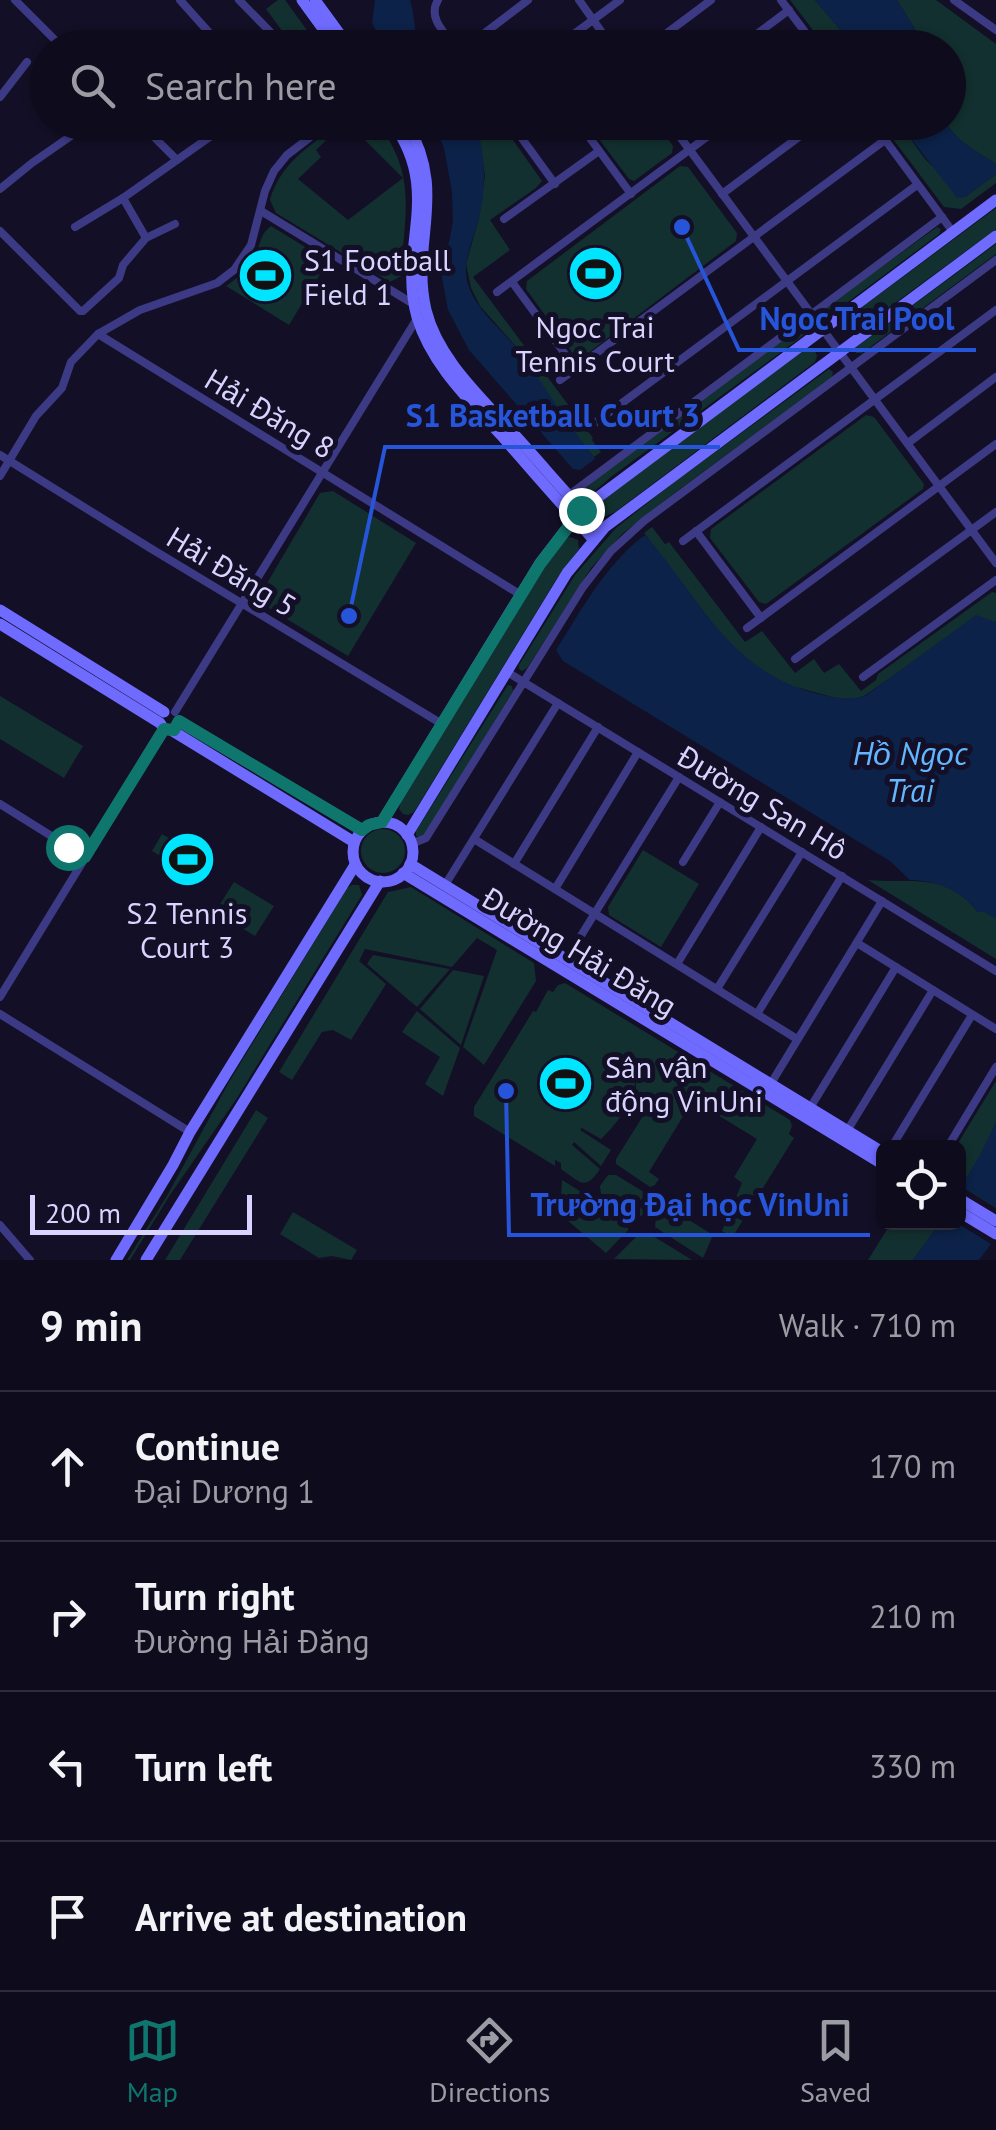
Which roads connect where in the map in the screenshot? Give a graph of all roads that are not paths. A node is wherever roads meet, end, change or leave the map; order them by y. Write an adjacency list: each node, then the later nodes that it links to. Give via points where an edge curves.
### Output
1 (16, 0): 15 (street)
2 (180, 0): 16 (street)
3 (239, 0): 17 (street)
4 (302, 0): 18 (main road)
5 (316, 0): 19 (main road)
6 (438, 0): 20 (street, via 433,12)
7 (528, 0): 21 (street)
8 (578, 0): 14 (street)
9 (620, 0): 14 (street)
10 (711, 0): 24 (street)
11 (781, 0): 13 (street)
12 (954, 0): 27 (street)
13 (789, 10): 25 (street); 26 (street)
14 (593, 20): 22 (street); 23 (street)
15 (45, 30)
16 (207, 30)
17 (268, 30)
18 (323, 30)
19 (337, 30)
20 (443, 30)
21 (489, 30)
22 (579, 30)
23 (600, 30)
24 (671, 30)
25 (762, 30)
26 (804, 30)
27 (996, 30)
28 (27, 62): 29 (street)
29 (0, 96)
30 (65, 140): 47 (street)
31 (157, 140): 44 (street)
32 (205, 140): 44 (street)
33 (306, 140): 52 (street, via 278,165)
34 (403, 140): 67 (main road, via 417,183 413,276)
35 (415, 140): 67 (main road, via 428,204)
36 (523, 140): 45 (street)
37 (591, 140): 43 (street)
38 (682, 140): 42 (street)
39 (703, 140): 42 (street)
40 (794, 140): 49 (street)
41 (885, 140): 46 (street); 60 (street)
42 (689, 150): 48 (street); 49 (street)
43 (599, 151): 45 (street); 48 (street)
44 (177, 160): 50 (street)
45 (555, 184): 54 (street)
46 (917, 184): 53 (street); 63 (street)
47 (0, 189)
48 (631, 194): 64 (street)
49 (722, 194): 60 (street)
50 (122, 198): 56 (street); 61 (street)
51 (996, 200): 58 (main road)
52 (260, 211): 67 (street); 70 (street, via 249,251 226,277)
53 (942, 217): 58 (street); 68 (street)
54 (504, 219)
55 (176, 224): 61 (street)
56 (75, 228)
57 (0, 231): 61 (street, via 80,311 119,278)
58 (954, 232): 69 (main road)
59 (996, 236): 71 (main road)
60 (754, 237): 63 (street); 72 (street)
61 (146, 238)
62 (996, 260): 73 (street)
63 (787, 281): 68 (street); 77 (street)
64 (512, 282): 65 (street); 72 (street)
65 (498, 292)
66 (996, 310): 76 (street)
67 (421, 311): 82 (street); 85 (main road, via 426,338 448,376)
68 (811, 313): 69 (street); 85 (street)
69 (822, 328): 71 (street); 87 (main road)
70 (98, 334): 81 (street, via 71,362 62,388); 82 (street, Hải Đăng 8)
71 (839, 351): 73 (street); 90 (main road)
72 (576, 368): 75 (street)
73 (852, 368): 76 (street); 103 (street, via 620,541)
74 (996, 377): 78 (street)
75 (560, 380)
76 (875, 399): 78 (street); 89 (street)
77 (595, 423)
78 (908, 443): 84 (street)
79 (996, 444): 84 (street)
80 (0, 455): 81 (street, Hải Đăng 5)
81 (10, 460): 83 (street); 95 (street, Hải Đăng 5)
82 (323, 471): 94 (street, Hải Đăng 8); 95 (street)
83 (0, 476)
84 (940, 486): 88 (street); 97 (street)
85 (564, 499): 87 (main road)
86 (996, 512): 88 (street)
87 (578, 514): 90 (main road); 94 (main road)
88 (972, 530): 92 (street); 100 (street)
89 (696, 531): 91 (street); 97 (street)
90 (597, 535): 101 (main road)
91 (683, 541)
92 (996, 563)
93 (996, 580): 102 (street)
94 (521, 596): 106 (main road)
95 (242, 603): 105 (street); 106 (street, Hải Đăng 5)
96 (0, 610): 105 (main road)
97 (761, 618): 99 (street)
98 (0, 624): 105 (main road)
99 (748, 628)
100 (795, 660)
101 (507, 672): 103 (street, Đường San Hô); 115 (main road)
102 (863, 677)
103 (523, 682): 104 (street, Đường San Hô); 115 (street, via 426,838)
104 (558, 703): 107 (street, Đường San Hô); 116 (street)
105 (169, 721): 114 (main road); 117 (main road); 119 (street)
106 (442, 724): 112 (main road)
107 (598, 728): 108 (street, Đường San Hô); 121 (street)
108 (638, 752): 109 (street, Đường San Hô); 127 (street)
109 (679, 777): 110 (street, Đường San Hô); 129 (street)
110 (720, 802): 113 (street, Đường San Hô); 120 (street)
111 (0, 804): 119 (street)
112 (382, 822): 114 (main road); 115 (main road, via 398,826)
113 (761, 827): 118 (street, Đường San Hô); 132 (street)
114 (362, 830): 117 (main road)
115 (409, 839): 123 (main road)
116 (474, 839): 121 (street); 126 (street)
117 (354, 842): 122 (main road)
118 (802, 852): 124 (street, Đường San Hô); 135 (street)
119 (85, 857): 137 (street)
120 (683, 862)
121 (514, 864): 127 (street)
122 (356, 865): 125 (main road); 147 (main road)
123 (406, 868): 125 (main road); 126 (main road, Đường Hải Đăng); 131 (main road, Đường Hải Đăng)
124 (842, 876): 128 (street, Đường San Hô); 139 (street)
125 (380, 881): 159 (main road)
126 (445, 885): 131 (main road, Đường Hải Đăng)
127 (555, 890): 129 (street)
128 (882, 901): 130 (street); 134 (street, Đường San Hô)
129 (595, 914): 131 (street); 132 (street)
130 (857, 943): 133 (street); 142 (street)
131 (560, 958): 144 (main road, Đường Hải Đăng)
132 (677, 964): 135 (street)
133 (896, 967): 136 (street); 145 (street)
134 (996, 971)
135 (716, 989): 139 (street)
136 (934, 990): 140 (street); 146 (street)
137 (0, 997)
138 (0, 1014): 147 (street)
139 (757, 1014): 142 (street)
140 (972, 1015): 141 (street); 148 (street)
141 (996, 1029)
142 (797, 1039): 144 (street)
143 (996, 1068): 149 (street)
144 (768, 1089): 145 (main road, Đường Hải Đăng); 151 (main road, Đường Hải Đăng)
145 (810, 1108): 146 (main road, Đường Hải Đăng)
146 (847, 1131): 150 (main road, Đường Hải Đăng)
147 (190, 1132): 158 (main road)
148 (896, 1140)
149 (952, 1140)
150 (876, 1147)
151 (876, 1160)
152 (966, 1203): 154 (main road)
153 (966, 1216): 156 (main road)
154 (996, 1221)
155 (0, 1224): 157 (street)
156 (996, 1234)
157 (30, 1260)
158 (116, 1260)
159 (146, 1260)

